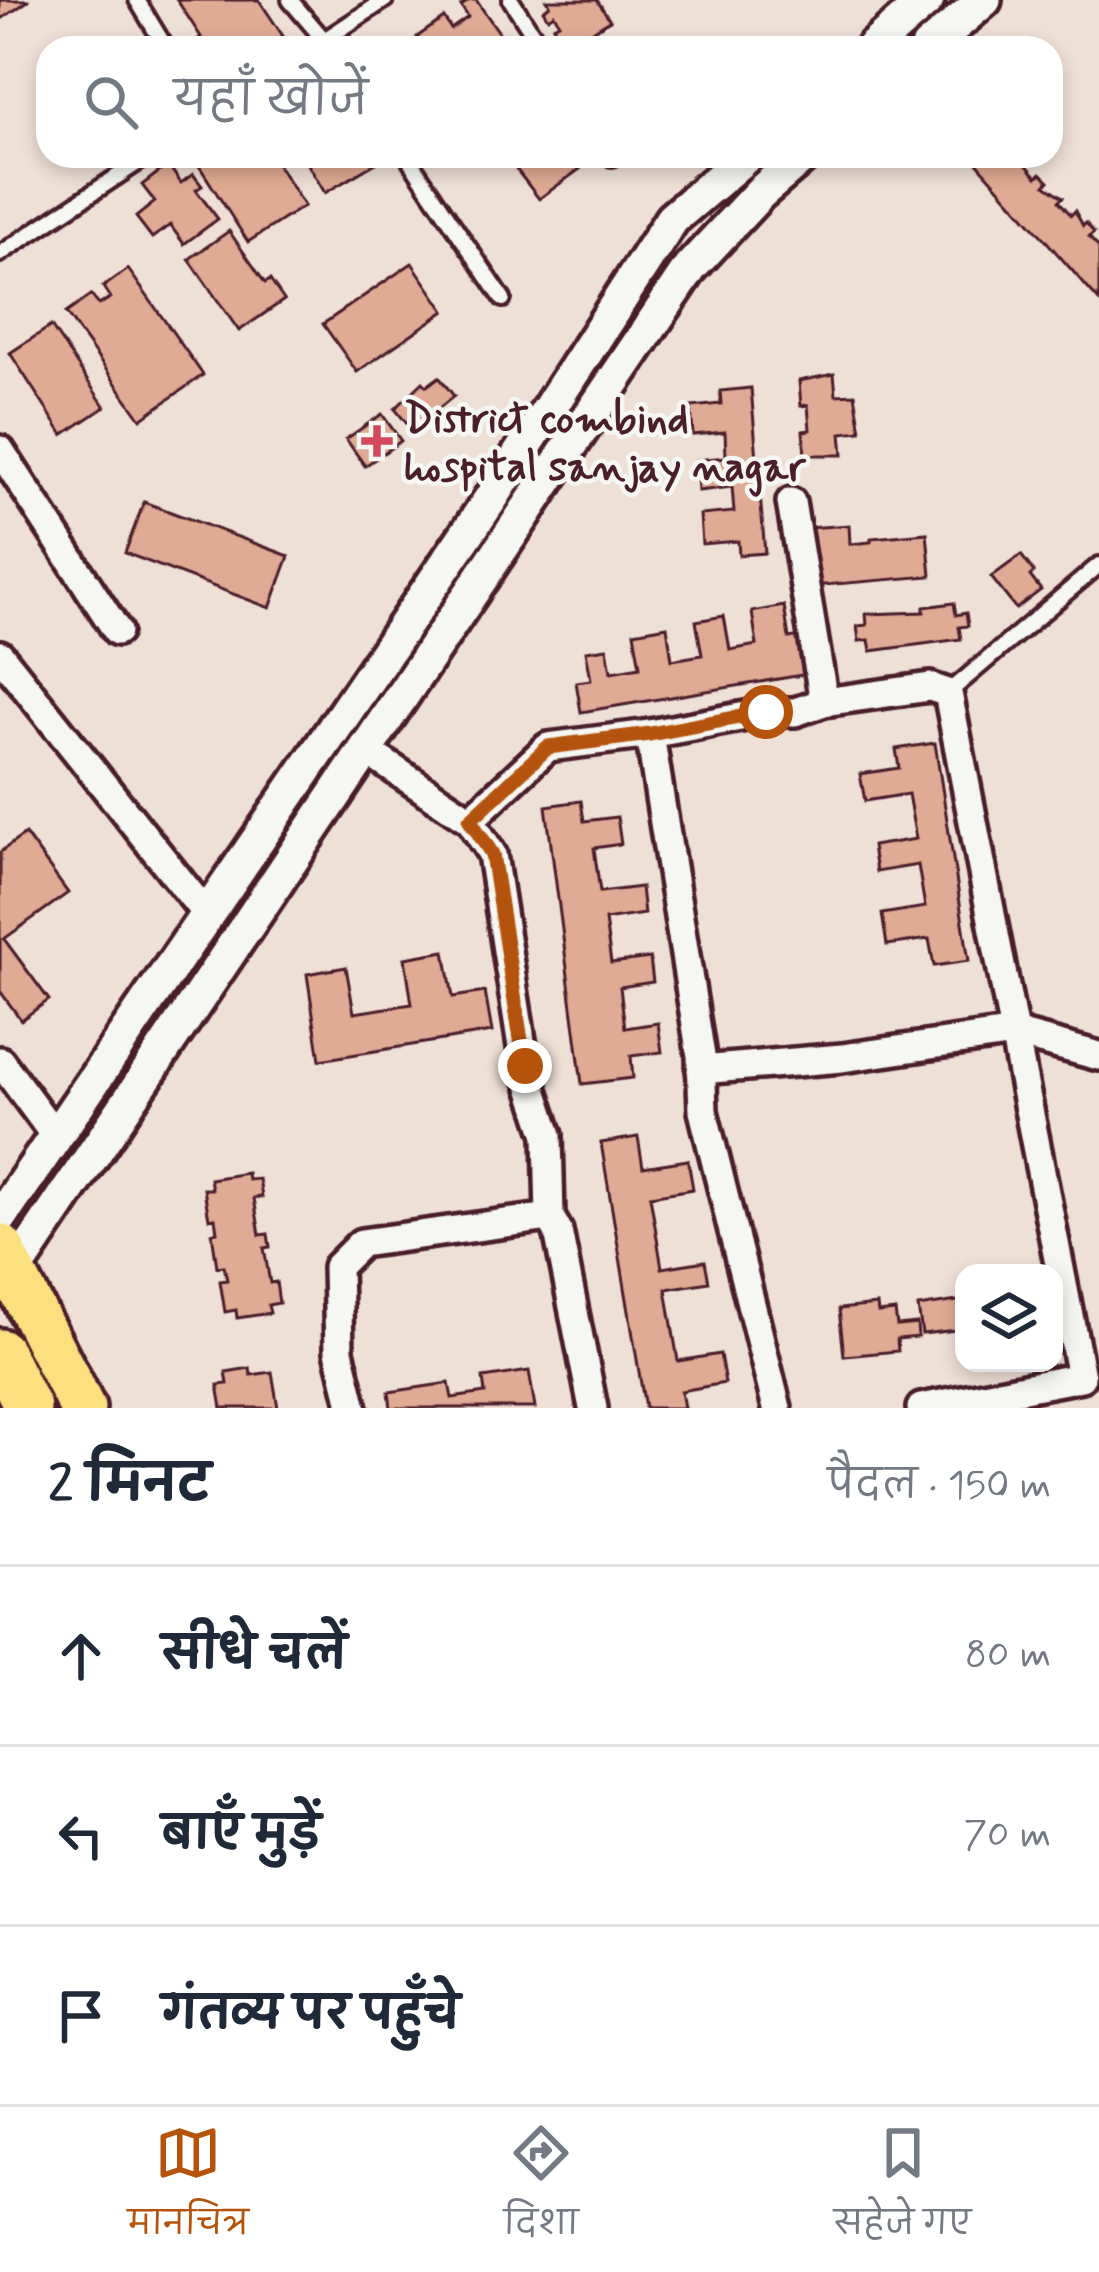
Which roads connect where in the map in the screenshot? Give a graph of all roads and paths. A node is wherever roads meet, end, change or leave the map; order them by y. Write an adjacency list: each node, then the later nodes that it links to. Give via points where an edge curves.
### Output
1 (137, 0): 7 (lane)
2 (290, 0): 8 (lane)
3 (386, 0): 9 (lane)
4 (511, 0): 10 (lane)
5 (927, 0): 11 (street)
6 (984, 0): 12 (street)
7 (159, 36)
8 (316, 36)
9 (335, 36)
10 (534, 36)
11 (886, 36)
12 (942, 36)
13 (130, 168): 17 (lane)
14 (415, 168): 18 (lane)
15 (732, 168): 29 (street, via 672,219)
16 (789, 168): 27 (street, via 690,268)
17 (0, 254)
18 (502, 299)
19 (0, 450): 22 (street)
20 (791, 502): 25 (street)
21 (1099, 565): 24 (lane)
22 (117, 631)
23 (0, 655): 29 (street)
24 (948, 693): 25 (street, via 930,687); 30 (street)
25 (824, 702): 26 (street)
26 (650, 734): 28 (street, via 548,747); 33 (street)
27 (365, 750): 28 (street); 37 (street)
28 (470, 820): 35 (street, via 492,854 525,1066 548,1135)
29 (207, 915): 34 (street)
30 (1014, 1033): 31 (street); 33 (street); 44 (street, via 1081,1377)
31 (1099, 1056)
32 (0, 1061): 34 (street)
33 (701, 1070): 43 (street, via 703,1111)
34 (56, 1137): 36 (street)
35 (550, 1217): 41 (street, via 361,1243 337,1267 339,1351); 42 (street)
36 (0, 1218)
37 (7, 1259): 40 (highway)
38 (0, 1352): 39 (highway)
39 (28, 1408)
40 (82, 1408)
41 (353, 1408)
42 (593, 1408)
43 (777, 1408)
44 (921, 1408)

